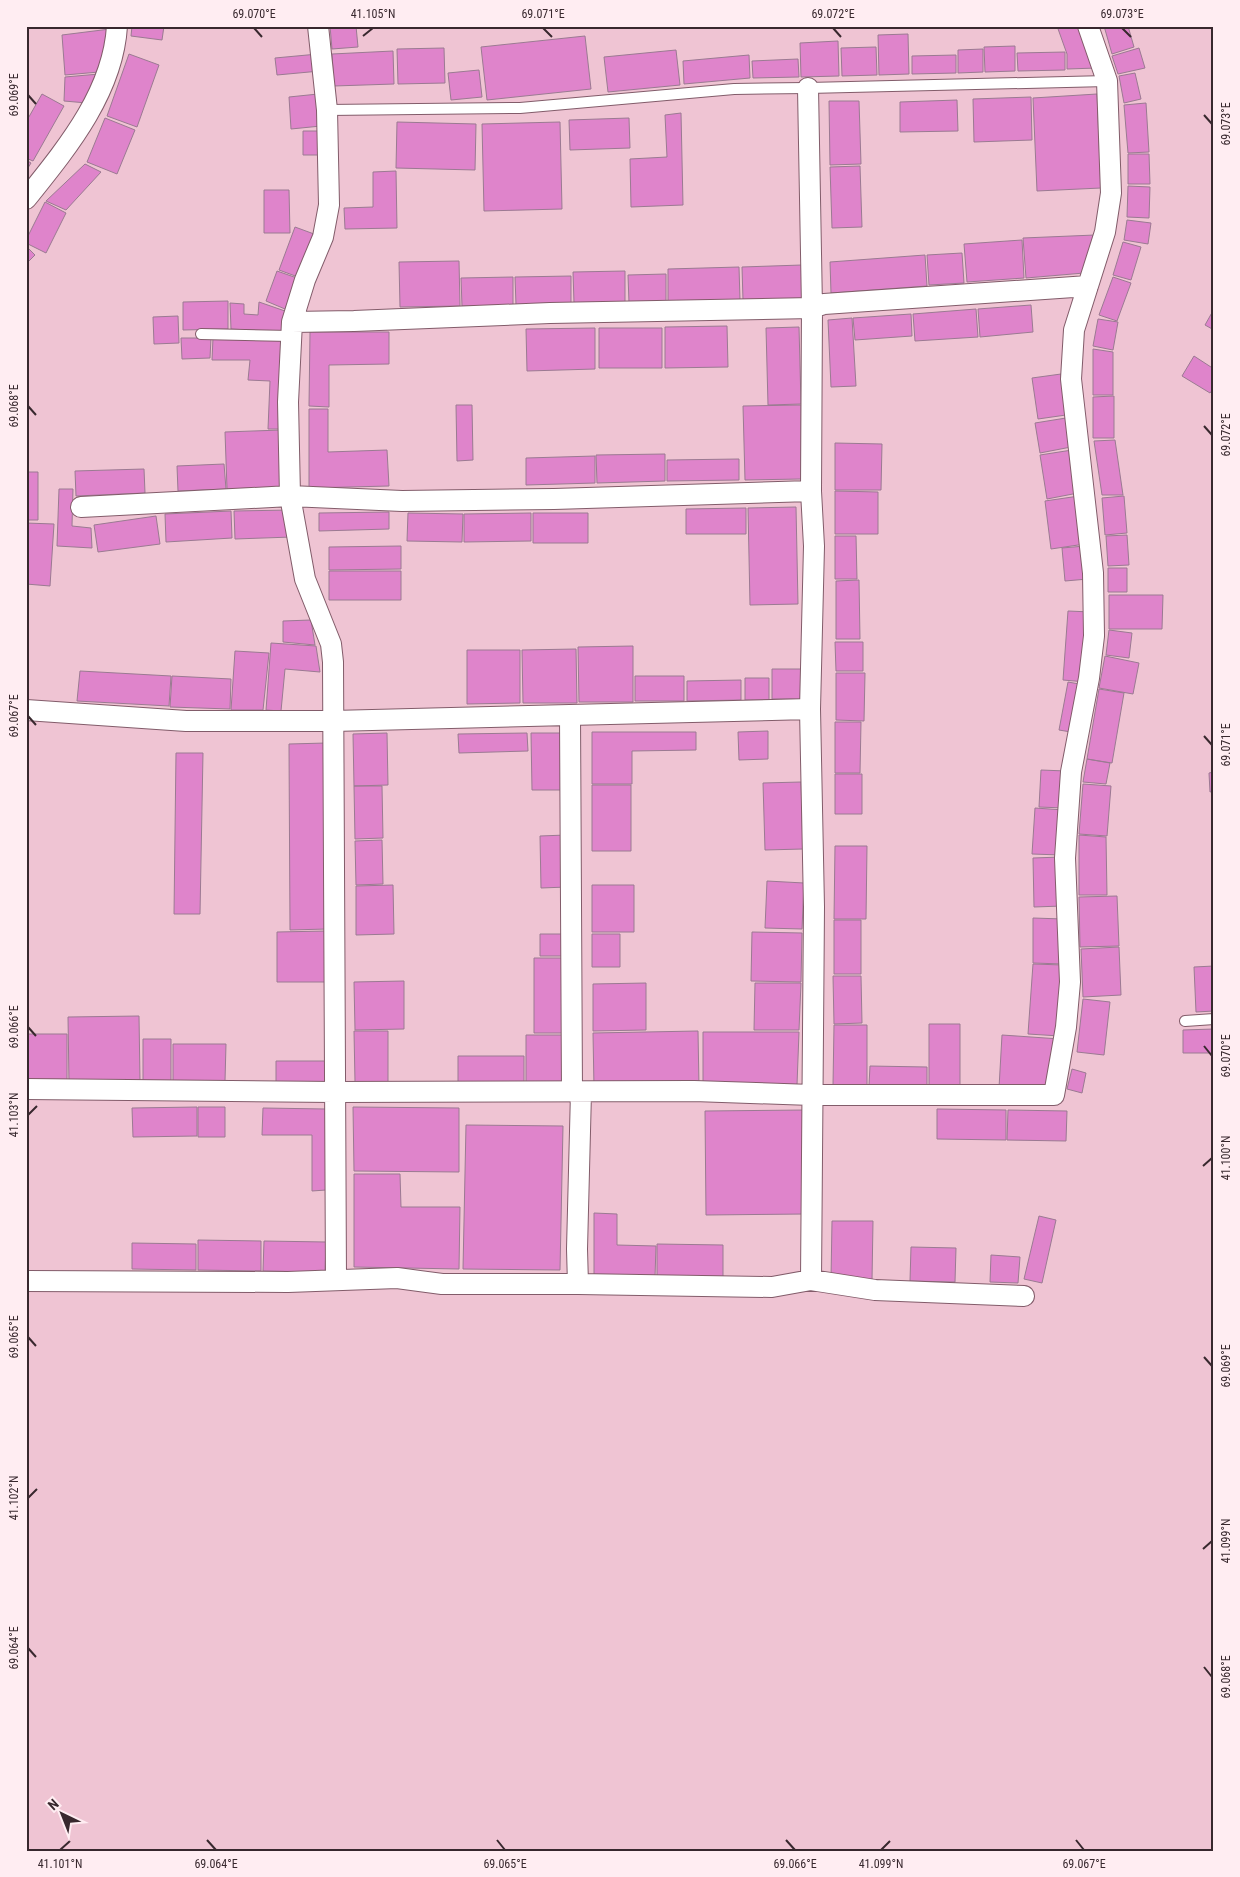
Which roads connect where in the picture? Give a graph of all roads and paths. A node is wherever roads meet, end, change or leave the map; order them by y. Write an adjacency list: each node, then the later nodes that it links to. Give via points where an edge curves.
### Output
1 (117, 26): 7 (street, via 104,84 77,132)
2 (318, 26): 6 (street)
3 (1088, 26): 4 (street)
4 (1107, 81): 5 (lane); 8 (street, via 1111,194 1105,232)
5 (808, 88): 6 (lane, via 734,88 520,108); 9 (street)
6 (327, 110): 10 (street, via 329,204 323,237 305,280)
7 (26, 199)
8 (1088, 286): 9 (street, via 824,304); 24 (street, via 1074,330 1071,379 1093,573 1094,636 1071,772 1065,858 1070,982 1055,1093 1052,1096)
9 (812, 308): 10 (street, via 550,313 354,321); 12 (street)
10 (291, 329): 11 (lane); 13 (street, via 288,402)
11 (201, 334)
12 (811, 491): 13 (street, via 402,501); 15 (street, via 814,546)
13 (290, 496): 14 (street); 18 (street, via 305,578 331,644)
14 (81, 507)
15 (810, 709): 17 (street); 24 (street, via 814,907)
16 (26, 710): 18 (street, via 186,721)
17 (570, 714): 18 (street); 23 (street)
18 (333, 721): 22 (street)
19 (1214, 1019): 20 (lane)
20 (1185, 1020)
21 (26, 1088): 22 (street)
22 (334, 1092): 23 (street); 25 (street)
23 (576, 1092): 24 (street); 28 (street)
24 (812, 1095): 26 (street)
25 (336, 1279): 27 (street, via 288,1282); 28 (street, via 397,1278 442,1284)
26 (811, 1280): 28 (street, via 772,1288); 29 (street, via 875,1290)
27 (26, 1282)
28 (578, 1284)
29 (1024, 1296)

